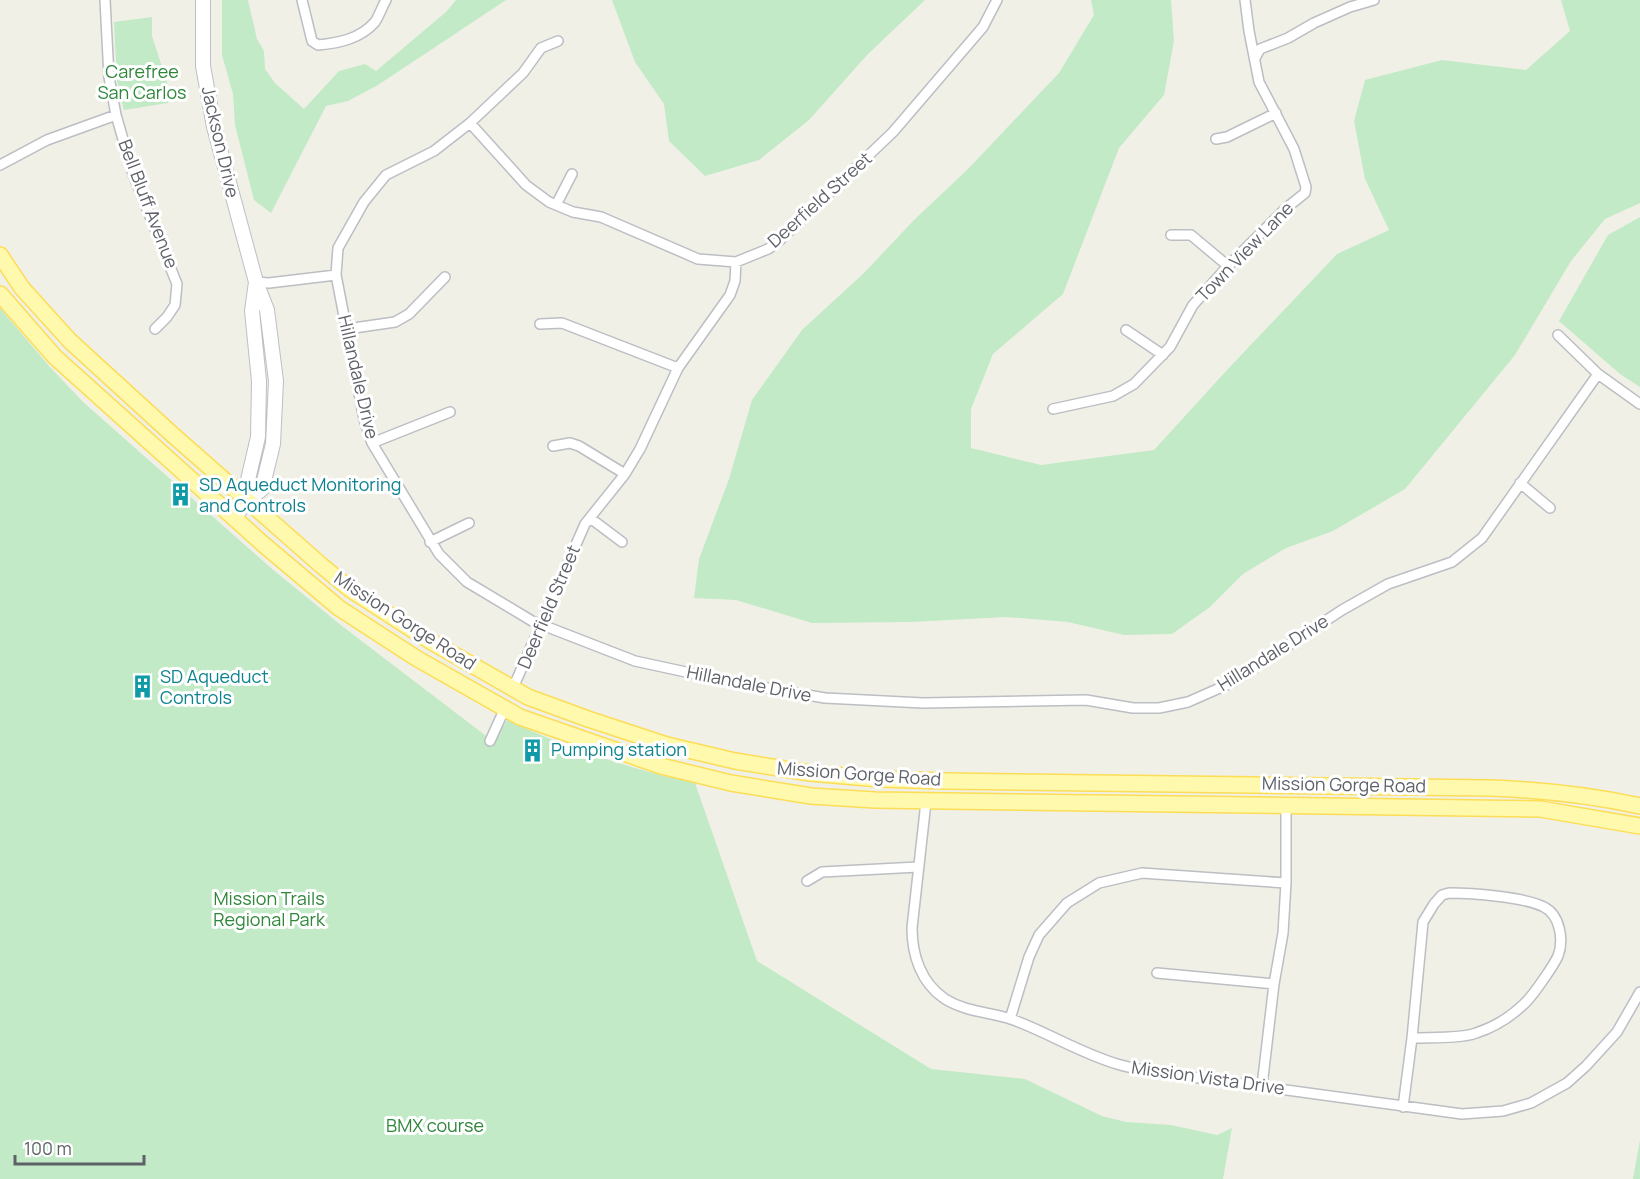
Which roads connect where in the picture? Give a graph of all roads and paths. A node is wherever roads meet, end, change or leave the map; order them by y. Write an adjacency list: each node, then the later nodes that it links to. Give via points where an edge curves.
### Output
1 (105, 0): 11 (street, Bell Bluff Avenue, via 109,77)
2 (203, 0): 23 (main road, Jackson Drive, via 203,66 212,117)
3 (302, 0): 4 (street, via 312,41 318,45 351,39 375,21)
4 (386, 0)
5 (997, 0): 19 (street, Deerfield Street, via 983,27 893,132 778,242)
6 (1245, 0): 9 (street)
7 (1372, 0): 9 (street, via 1260,49)
8 (558, 41): 12 (street, Hillandale Drive, via 542,48 523,73)
9 (1255, 61): 10 (street, via 1259,82)
10 (1276, 112): 13 (street); 20 (street, Town View Lane, via 1294,149 1305,193)
11 (116, 115): 14 (street, via 47,140); 26 (street, Bell Bluff Avenue, via 133,174 177,284 175,305)
12 (470, 123): 16 (street, via 526,185); 21 (street, Hillandale Drive, via 434,151 386,175 364,202 338,248)
13 (1216, 139)
14 (0, 165)
15 (572, 174): 16 (street)
16 (556, 205): 19 (street, via 601,217 698,259)
17 (1171, 235): 20 (street, via 1197,238)
18 (0, 255): 40 (main road, Mission Gorge Road, via 22,288 70,341)
19 (736, 262): 31 (street, Deerfield Street, via 730,296)
20 (1228, 266): 30 (street, Town View Lane, via 1193,305)
21 (336, 275): 23 (street); 27 (street, Hillandale Drive)
22 (445, 277): 27 (street, via 395,322)
23 (256, 282): 40 (main road, Jackson Drive, via 252,311 259,381 258,437)
24 (0, 294): 42 (main road, Mission Gorge Road, via 55,357)
25 (540, 324): 31 (street, via 562,323)
26 (155, 328)
27 (347, 329): 36 (street, Hillandale Drive)
28 (1126, 330): 30 (street)
29 (1558, 335): 32 (street)
30 (1163, 355): 34 (street, Town View Lane, via 1134,384 1113,396)
31 (678, 368): 38 (street, Deerfield Street)
32 (1598, 374): 33 (street); 39 (street, Hillandale Drive)
33 (1640, 404)
34 (1053, 408)
35 (450, 412): 36 (street)
36 (372, 443): 45 (street, Hillandale Drive)
37 (553, 446): 38 (street, via 579,446)
38 (625, 474): 43 (street, Deerfield Street)
39 (1520, 483): 41 (street); 47 (street, Hillandale Drive, via 1482,538 1452,562 1388,584 1231,683 1188,702 1159,708 1086,700 923,703 825,698 635,661)
40 (247, 501): 42 (main road); 48 (main road, Mission Gorge Road, via 351,590)
41 (1550, 508)
42 (234, 518): 49 (main road, Mission Gorge Road, via 339,608 416,658)
43 (590, 518): 46 (street); 47 (street, Deerfield Street)
44 (470, 523): 45 (street)
45 (430, 542): 47 (street, Hillandale Drive, via 467,582)
46 (622, 542)
47 (542, 625): 48 (street, Deerfield Street)
48 (513, 688): 52 (main road, Mission Gorge Road, via 528,697 667,745 810,773 946,781 1546,790)
49 (505, 708): 50 (street); 51 (main road, Mission Gorge Road, via 520,717 661,766 731,783 811,796)
50 (490, 741)
51 (926, 802): 53 (main road, Mission Gorge Road); 55 (street, Mission Vista Drive)
52 (1640, 806)
53 (1286, 807): 54 (main road, Mission Gorge Road, via 1540,809); 57 (street)
54 (1640, 826)
55 (918, 867): 56 (street, via 822,872); 61 (street, Mission Vista Drive, via 912,948 928,983 945,999 970,1011)
56 (807, 881)
57 (1286, 883): 59 (street); 61 (street, via 1142,873 1100,883 1067,903 1039,935)
58 (1157, 973): 59 (street)
59 (1274, 984): 63 (street)
60 (1640, 992): 64 (street, Mission Vista Drive, via 1617,1032 1586,1066 1567,1083 1531,1103 1482,1114)
61 (1010, 1019): 63 (street, Mission Vista Drive, via 1115,1064)
62 (1412, 1038): 62 (street, via 1474,1034 1500,1023 1527,1001 1558,956 1561,936 1556,918 1545,907 1522,901 1477,893 1442,895 1423,922); 64 (street)
63 (1262, 1086): 64 (street, Mission Vista Drive)
64 (1403, 1107)

